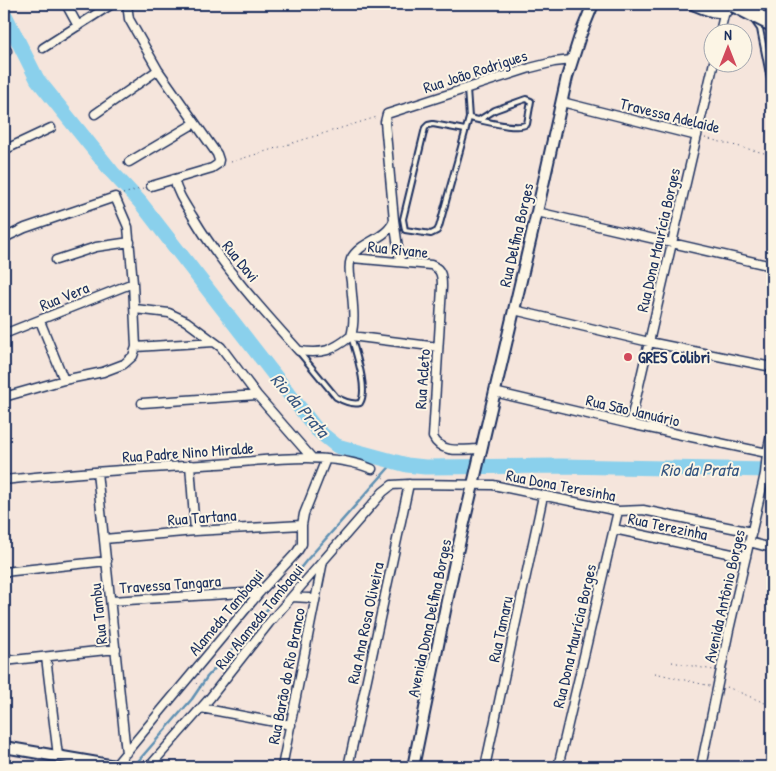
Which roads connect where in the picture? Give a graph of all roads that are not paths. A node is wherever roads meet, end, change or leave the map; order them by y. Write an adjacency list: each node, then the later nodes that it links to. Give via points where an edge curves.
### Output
1 (66, 4): 10 (street)
2 (112, 4): 10 (street)
3 (127, 4): 13 (street, via 129,19)
4 (593, 4): 12 (street, Rua Delfina Borges)
5 (694, 4): 7 (main road, via 715,11)
6 (738, 4): 16 (lane, via 760,28)
7 (730, 6): 8 (street); 9 (highway, bridge)
8 (724, 22)
9 (772, 24)
10 (78, 26): 11 (street)
11 (43, 48)
12 (572, 60): 15 (street, Rua João Rodrigues, via 544,64); 17 (street, Rua Delfina Borges)
13 (158, 70): 18 (street); 21 (street)
14 (712, 72): 24 (street, Rua Dona Maurícia Borges)
15 (467, 88): 19 (lane); 30 (street, Rua João Rodrigues, via 388,114 385,122)
16 (772, 89)
17 (562, 102): 24 (street, Travessa Adelaide); 29 (street, Rua Delfina Borges)
18 (95, 114)
19 (469, 118): 20 (lane); 23 (lane)
20 (479, 120): 20 (lane, via 524,126 531,101 526,99 495,110)
21 (195, 123): 26 (street); 27 (street, via 219,162 212,168)
22 (51, 128): 25 (street)
23 (465, 130): 23 (lane, via 437,231 431,234 405,230 403,219 425,128 433,124)
24 (697, 136): 33 (street, Rua Dona Maurícia Borges)
25 (4, 150)
26 (129, 162)
27 (174, 179): 28 (street); 49 (street, Rua Davi, via 178,194 204,237)
28 (147, 187)
29 (538, 212): 33 (street); 41 (street, Rua Delfina Borges)
30 (394, 220): 34 (street, via 388,230); 36 (street)
31 (4, 238): 32 (street, via 118,196)
32 (130, 242): 35 (street, via 96,247); 39 (street)
33 (671, 244): 37 (street); 46 (street, Rua Dona Maurícia Borges)
34 (352, 258): 36 (street, Rua Rivane); 44 (street, Rua Davi, via 354,318)
35 (56, 260)
36 (400, 262): 38 (street, Rua Rivane, via 431,265)
37 (772, 266)
38 (440, 270): 48 (street, Rua Acleto)
39 (134, 283): 40 (street); 42 (street, Rua Vera)
40 (135, 309): 45 (street, via 169,314 186,321); 47 (street)
41 (514, 310): 46 (street); 52 (street, Rua Delfina Borges)
42 (40, 320): 43 (street, Rua Vera); 51 (street)
43 (4, 334)
44 (351, 336): 48 (street); 49 (street, via 329,350); 49 (lane, Rua Davi, via 362,379 363,399 360,403 336,397)
45 (214, 342): 47 (street); 53 (street)
46 (649, 342): 50 (street); 56 (street, Rua Dona Maurícia Borges)
47 (136, 347): 51 (street, via 133,356 124,364)
48 (438, 347): 58 (street, Rua Acleto, via 433,436 442,448)
49 (299, 351)
50 (772, 367)
51 (64, 380): 54 (street)
52 (494, 392): 56 (street, Rua Sāo Januário); 58 (street, Rua Delfina Borges)
53 (257, 395): 55 (street); 60 (street)
54 (4, 398)
55 (142, 403)
56 (630, 424): 59 (street, Rua Sāo Januário)
57 (772, 430): 59 (street, Avenida Antônio Borges)
58 (480, 453): 66 (street, Rua Delfina Borges)
59 (767, 457): 74 (street, Avenida Antônio Borges)
60 (312, 458): 61 (street, Rua Padre Nino Miralde); 62 (street, Rua Padre Nino Miralde)
61 (326, 459): 63 (street, Rua Padre Nino Miralde, via 357,463); 71 (street, Alameda Tambaqui)
62 (190, 465): 64 (street, Rua Padre Nino Miralde); 73 (street)
63 (375, 471)
64 (97, 472): 65 (street, Rua Padre Nino Miralde); 75 (street, Rua Tambu)
65 (4, 480)
66 (475, 480): 68 (street, Rua Dona Teresinha); 69 (street, Rua Dona Teresinha); 98 (street, Avenida Dona Delfina Borges)
67 (389, 482): 68 (street, Rua Dona Teresinha); 79 (street, Rua Alameda Tambaqui)
68 (410, 484): 97 (street, Rua Ana Rosa Oliveira)
69 (543, 496): 70 (street, Rua Dona Teresinha); 99 (street, Rua Tamaru)
70 (618, 511): 72 (street, Rua Dona Maurícia Borges); 74 (street, Rua Dona Teresinha, via 643,510)
71 (302, 524): 73 (street, Rua Tartana); 82 (street, Alameda Tambaqui, via 302,544)
72 (614, 529): 78 (street, Rua Terezinha); 100 (street, Rua Dona Maurícia Borges)
73 (195, 531): 75 (street, Rua Tartana)
74 (752, 532): 76 (street, Avenida Antônio Borges)
75 (104, 539): 80 (street, Rua Tambu)
76 (749, 542): 77 (street); 78 (street, Avenida Antônio Borges)
77 (772, 548)
78 (746, 557): 101 (street, Avenida Antônio Borges)
79 (323, 560): 83 (street, Rua Alameda Tambaqui); 84 (street, Rua Barão do Rio Branco)
80 (107, 561): 81 (street); 85 (street, Rua Tambu)
81 (4, 572)
82 (260, 592): 85 (street, Travessa Tangara); 92 (street, Alameda Tambaqui)
83 (292, 597): 84 (street); 89 (street, Rua Alameda Tambaqui)
84 (315, 601): 90 (street, Rua Barão do Rio Branco)
85 (111, 602): 86 (street, Rua Tambu)
86 (116, 649): 87 (street); 92 (street, Rua Tambu)
87 (46, 657): 88 (street); 93 (street)
88 (4, 661)
89 (201, 708): 90 (street); 95 (street, Rua Alameda Tambaqui)
90 (291, 725): 96 (street, Rua Barão do Rio Branco)
91 (4, 747): 93 (street)
92 (126, 753): 94 (street, Alameda Tambaqui)
93 (58, 756): 94 (street)
94 (117, 767)
95 (149, 767)
96 (282, 767)
97 (348, 767)
98 (413, 767)
99 (485, 767)
100 (558, 767)
101 (701, 767)

